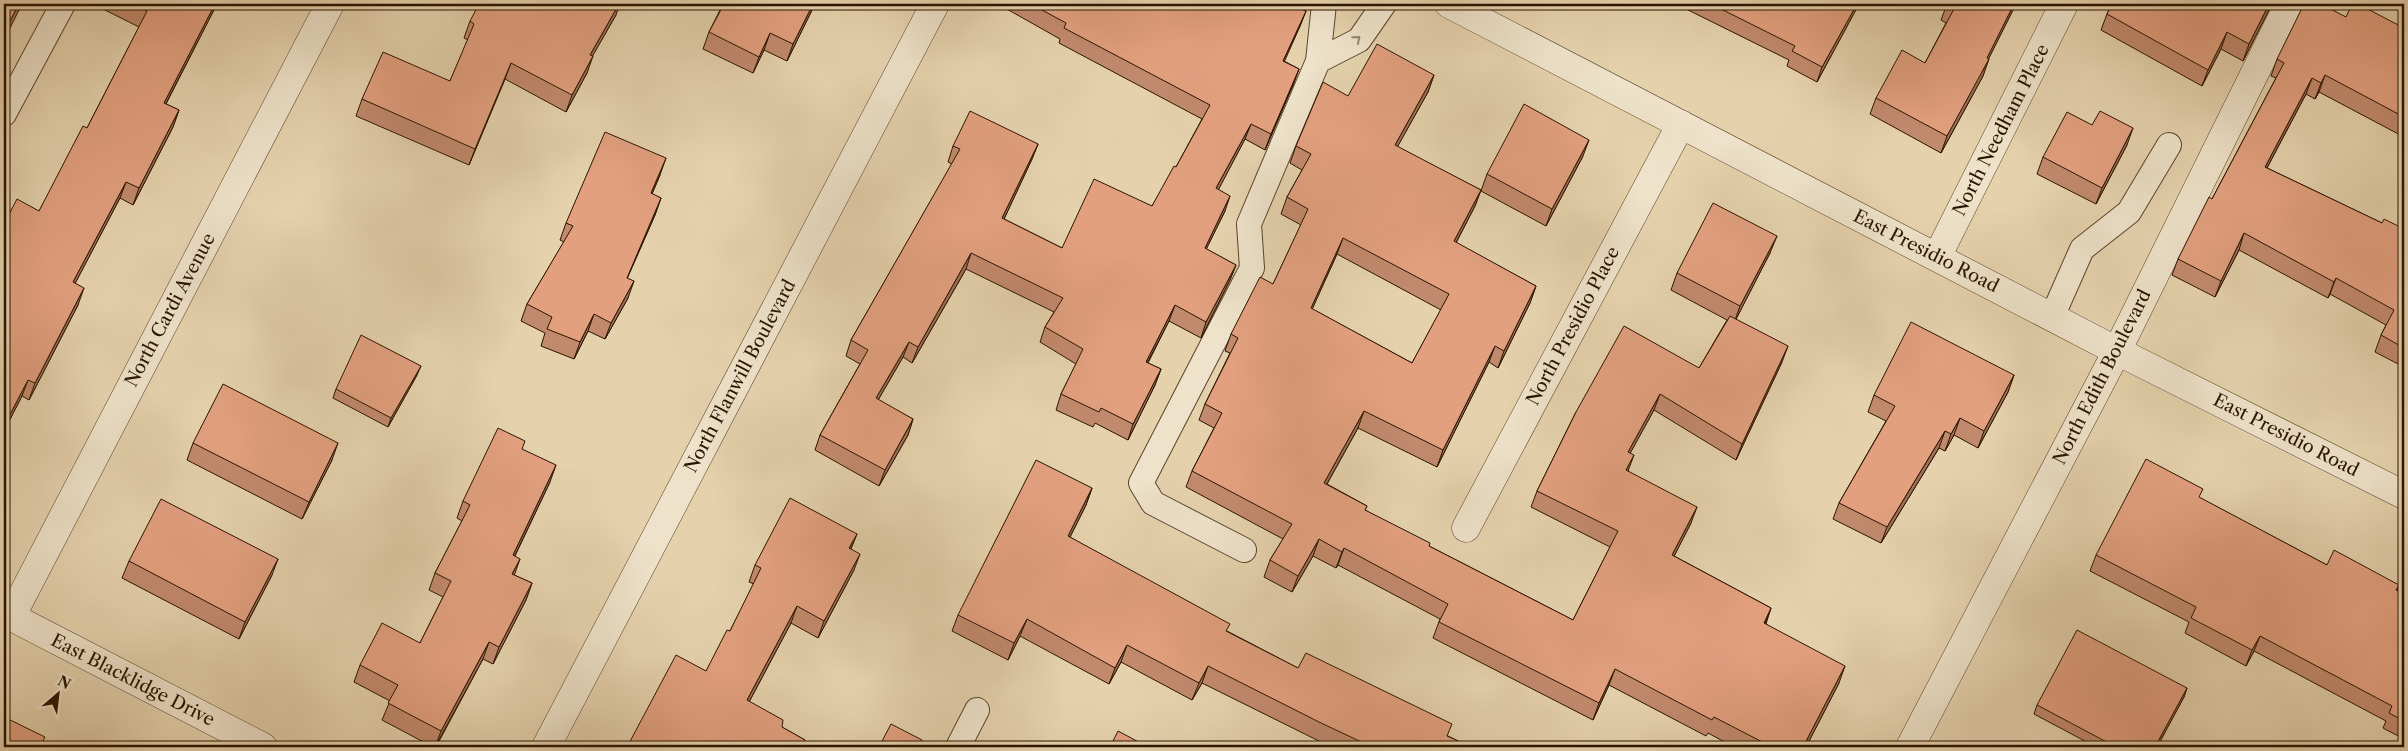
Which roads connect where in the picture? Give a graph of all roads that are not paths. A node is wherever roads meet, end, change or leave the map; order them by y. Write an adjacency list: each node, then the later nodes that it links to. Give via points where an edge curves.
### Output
1 (63, 4): 10 (lane)
2 (330, 4): 19 (street, North Cardi Avenue)
3 (935, 4): 22 (street, North Flanwill Boulevard)
4 (1324, 4): 9 (lane)
5 (1384, 4): 9 (lane, one-way to 5, via 1359,40)
6 (1449, 4): 11 (street, East Presidio Road)
7 (2064, 4): 13 (street, North Needham Place)
8 (2289, 4): 15 (street, North Edith Boulevard)
9 (1318, 61): 18 (lane, via 1249,224 1252,268 1142,483 1153,503)
10 (4, 114)
11 (1681, 124): 13 (street, East Presidio Road); 17 (street, North Presidio Place)
12 (2169, 145): 14 (lane, via 2129,212 2082,249)
13 (1937, 257): 14 (street, East Presidio Road)
14 (2052, 317): 15 (street, East Presidio Road)
15 (2117, 351): 16 (street, East Presidio Road); 24 (street, North Edith Boulevard)
16 (2404, 495)
17 (1466, 528)
18 (1244, 550)
19 (7, 615): 21 (street, East Blacklidge Drive)
20 (977, 710): 23 (lane)
21 (263, 747)
22 (546, 747)
23 (958, 747)
24 (1910, 747)

